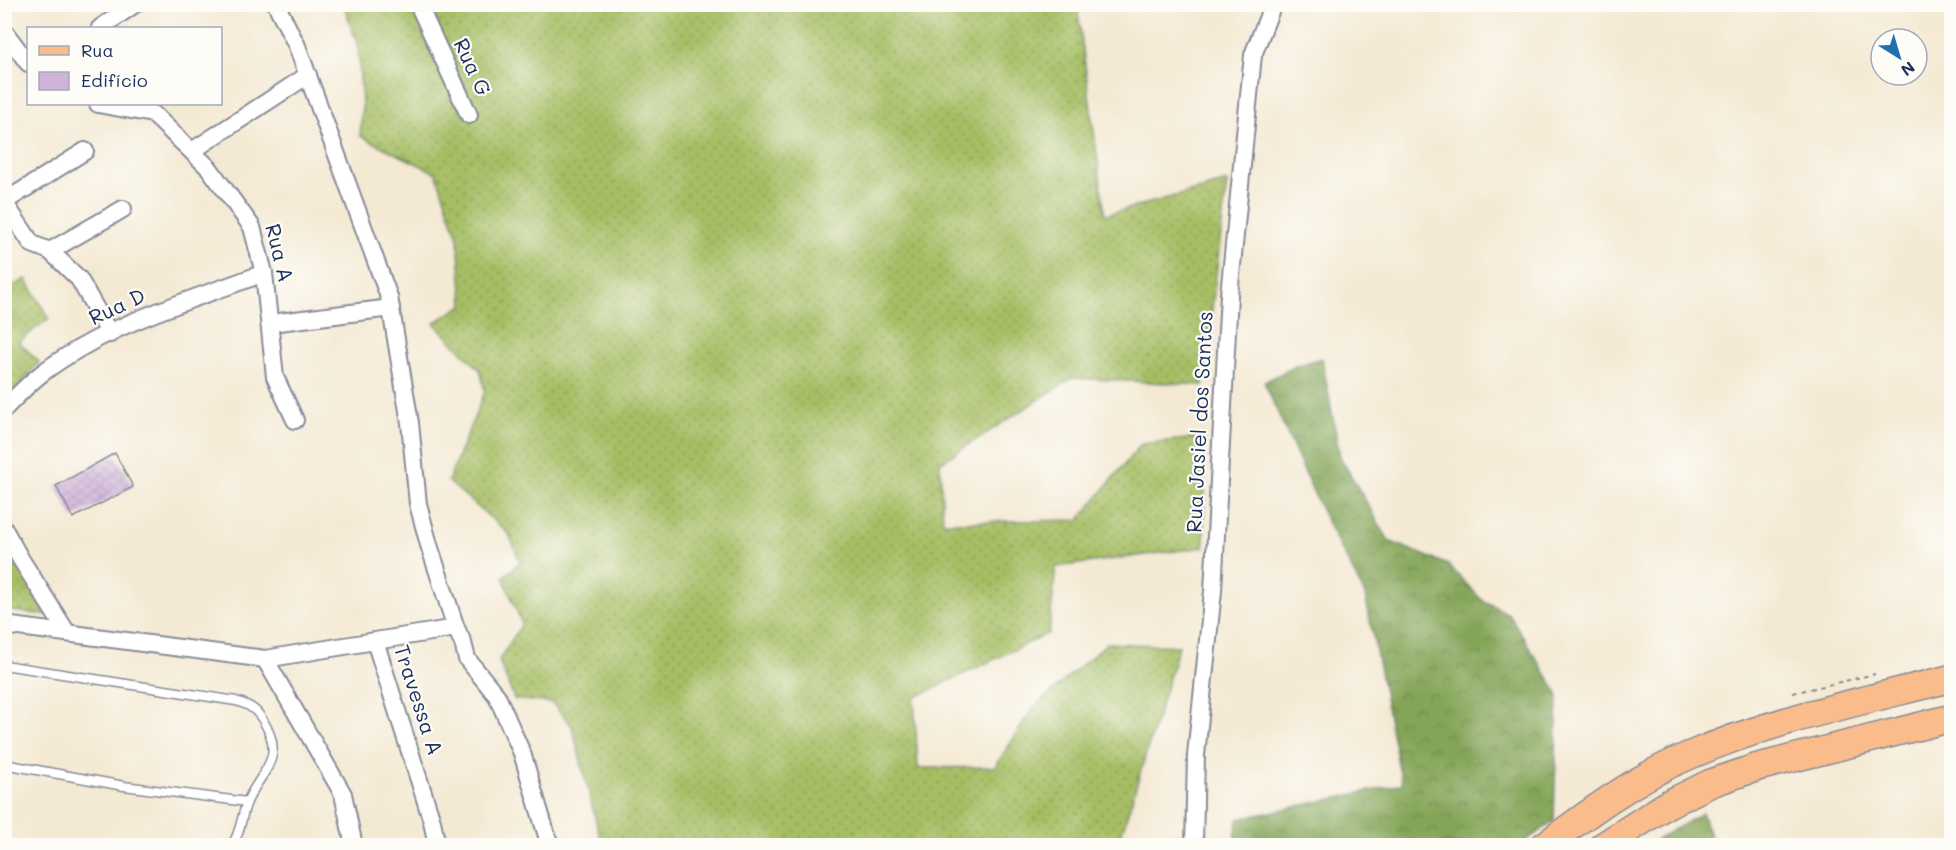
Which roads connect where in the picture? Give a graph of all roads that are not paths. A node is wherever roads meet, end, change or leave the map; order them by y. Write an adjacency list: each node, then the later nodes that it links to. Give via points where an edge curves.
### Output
1 (135, 4): 5 (street)
2 (276, 4): 8 (street)
3 (418, 4): 10 (street, Rua G)
4 (1273, 4): 40 (street, Rua Jasiel dos Santos, via 1253,55 1229,295 1213,591 1196,755)
5 (101, 27)
6 (4, 31): 7 (street)
7 (27, 62)
8 (308, 75): 12 (street); 17 (street)
9 (104, 105): 12 (street, Rua A, via 153,114)
10 (469, 115)
11 (85, 152): 13 (street)
12 (192, 152): 16 (street, Rua A, via 209,168 252,227)
13 (4, 202): 15 (street, via 32,244)
14 (123, 208): 15 (street)
15 (50, 251): 19 (street, via 79,279)
16 (264, 273): 18 (street, Rua A); 19 (street, Rua D, via 132,322)
17 (391, 308): 18 (street); 25 (street, via 410,423 418,504)
18 (271, 322): 21 (street, Rua A, via 275,377)
19 (110, 334): 20 (street, Rua D, via 40,374)
20 (4, 409)
21 (295, 420)
22 (4, 529): 23 (street)
23 (12, 557): 26 (street)
24 (4, 625): 26 (street, Travessa A)
25 (456, 628): 27 (street); 39 (street, via 467,659 496,696 522,753)
26 (66, 632): 28 (street, Travessa A)
27 (375, 641): 28 (street, Travessa A); 38 (street, Travessa A)
28 (265, 659): 37 (street, via 344,794)
29 (4, 665): 35 (lane, via 252,707 267,727 274,752)
30 (1952, 678): 31 (main road)
31 (1911, 688): 33 (main road, via 1922,716); 41 (main road, via 1744,734 1686,757 1635,783)
32 (1952, 718): 33 (main road)
33 (1918, 726): 42 (main road, via 1768,764 1711,783 1668,804)
34 (4, 764): 35 (lane, via 124,786)
35 (248, 802): 36 (lane)
36 (231, 846)
37 (354, 846)
38 (437, 846)
39 (550, 846)
40 (1194, 846)
41 (1544, 846)
42 (1603, 846)

